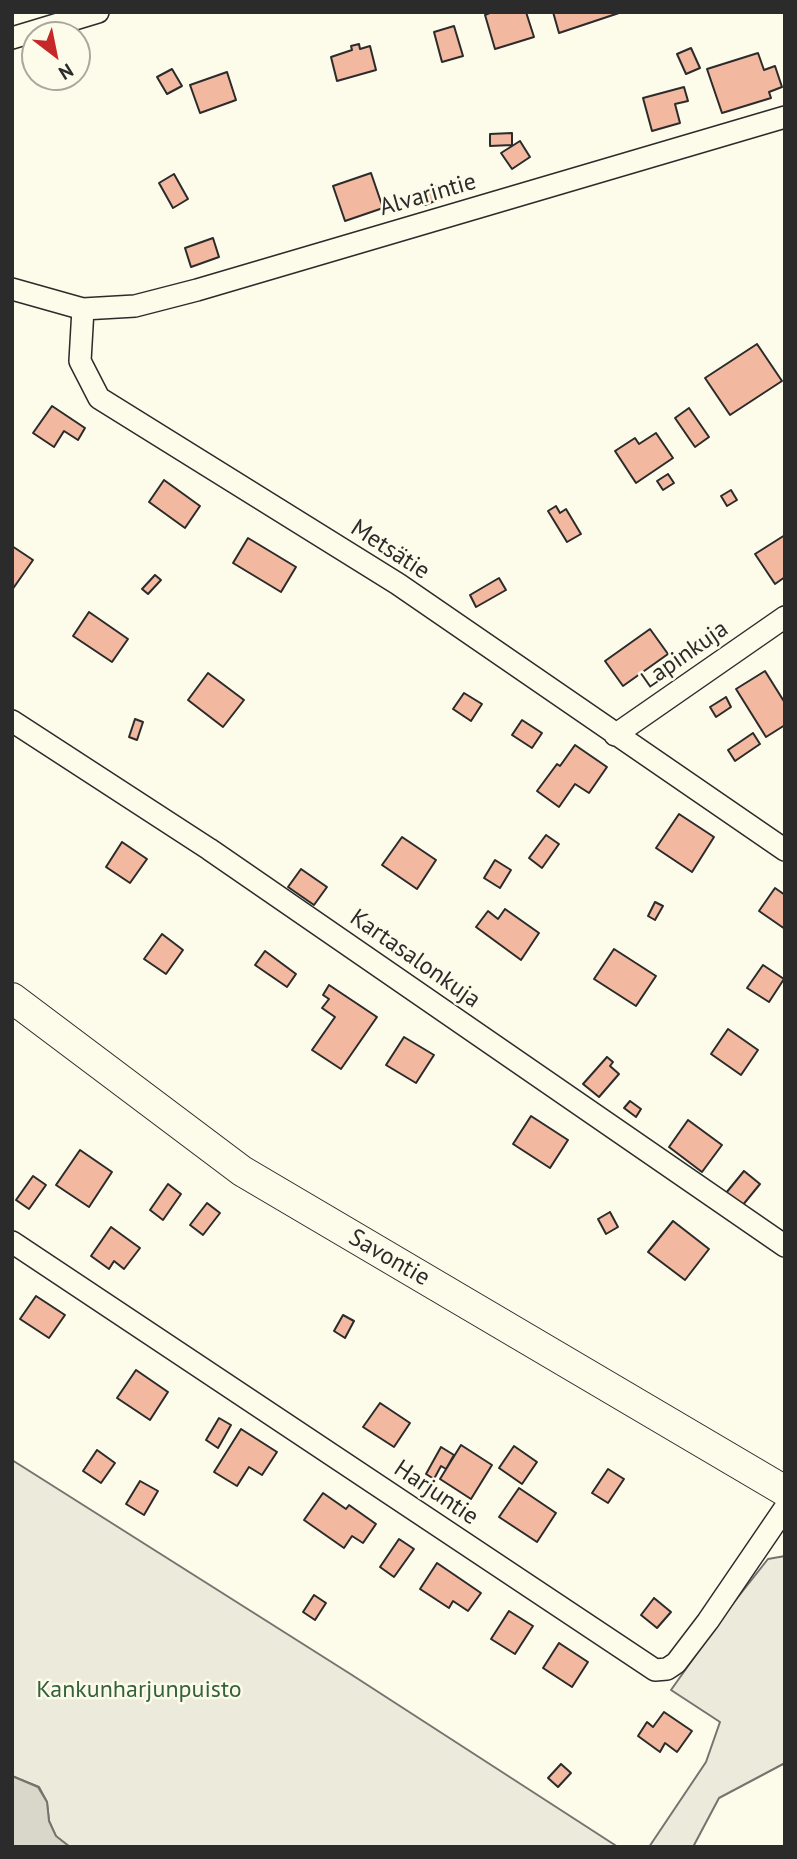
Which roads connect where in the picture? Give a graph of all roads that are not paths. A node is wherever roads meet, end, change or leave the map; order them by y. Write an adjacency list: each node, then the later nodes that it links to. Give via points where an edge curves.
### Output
1 (98, 12): 2 (street)
2 (12, 38)
3 (785, 117): 5 (street, Alvarintie, via 197,290 135,306)
4 (12, 289): 5 (street)
5 (83, 309): 8 (street, Metsätie, via 80,361 99,398 398,584)
6 (785, 617): 8 (street, Lapinkuja)
7 (12, 721): 12 (street, Kartasalonkuja, via 209,849)
8 (615, 735): 9 (street, Metsätie)
9 (785, 850)
10 (12, 998): 13 (street, Savontie, via 242,1171)
11 (12, 1241): 14 (street, Harjuntie, via 655,1670 676,1663)
12 (785, 1246)
13 (785, 1491)
14 (785, 1508)

